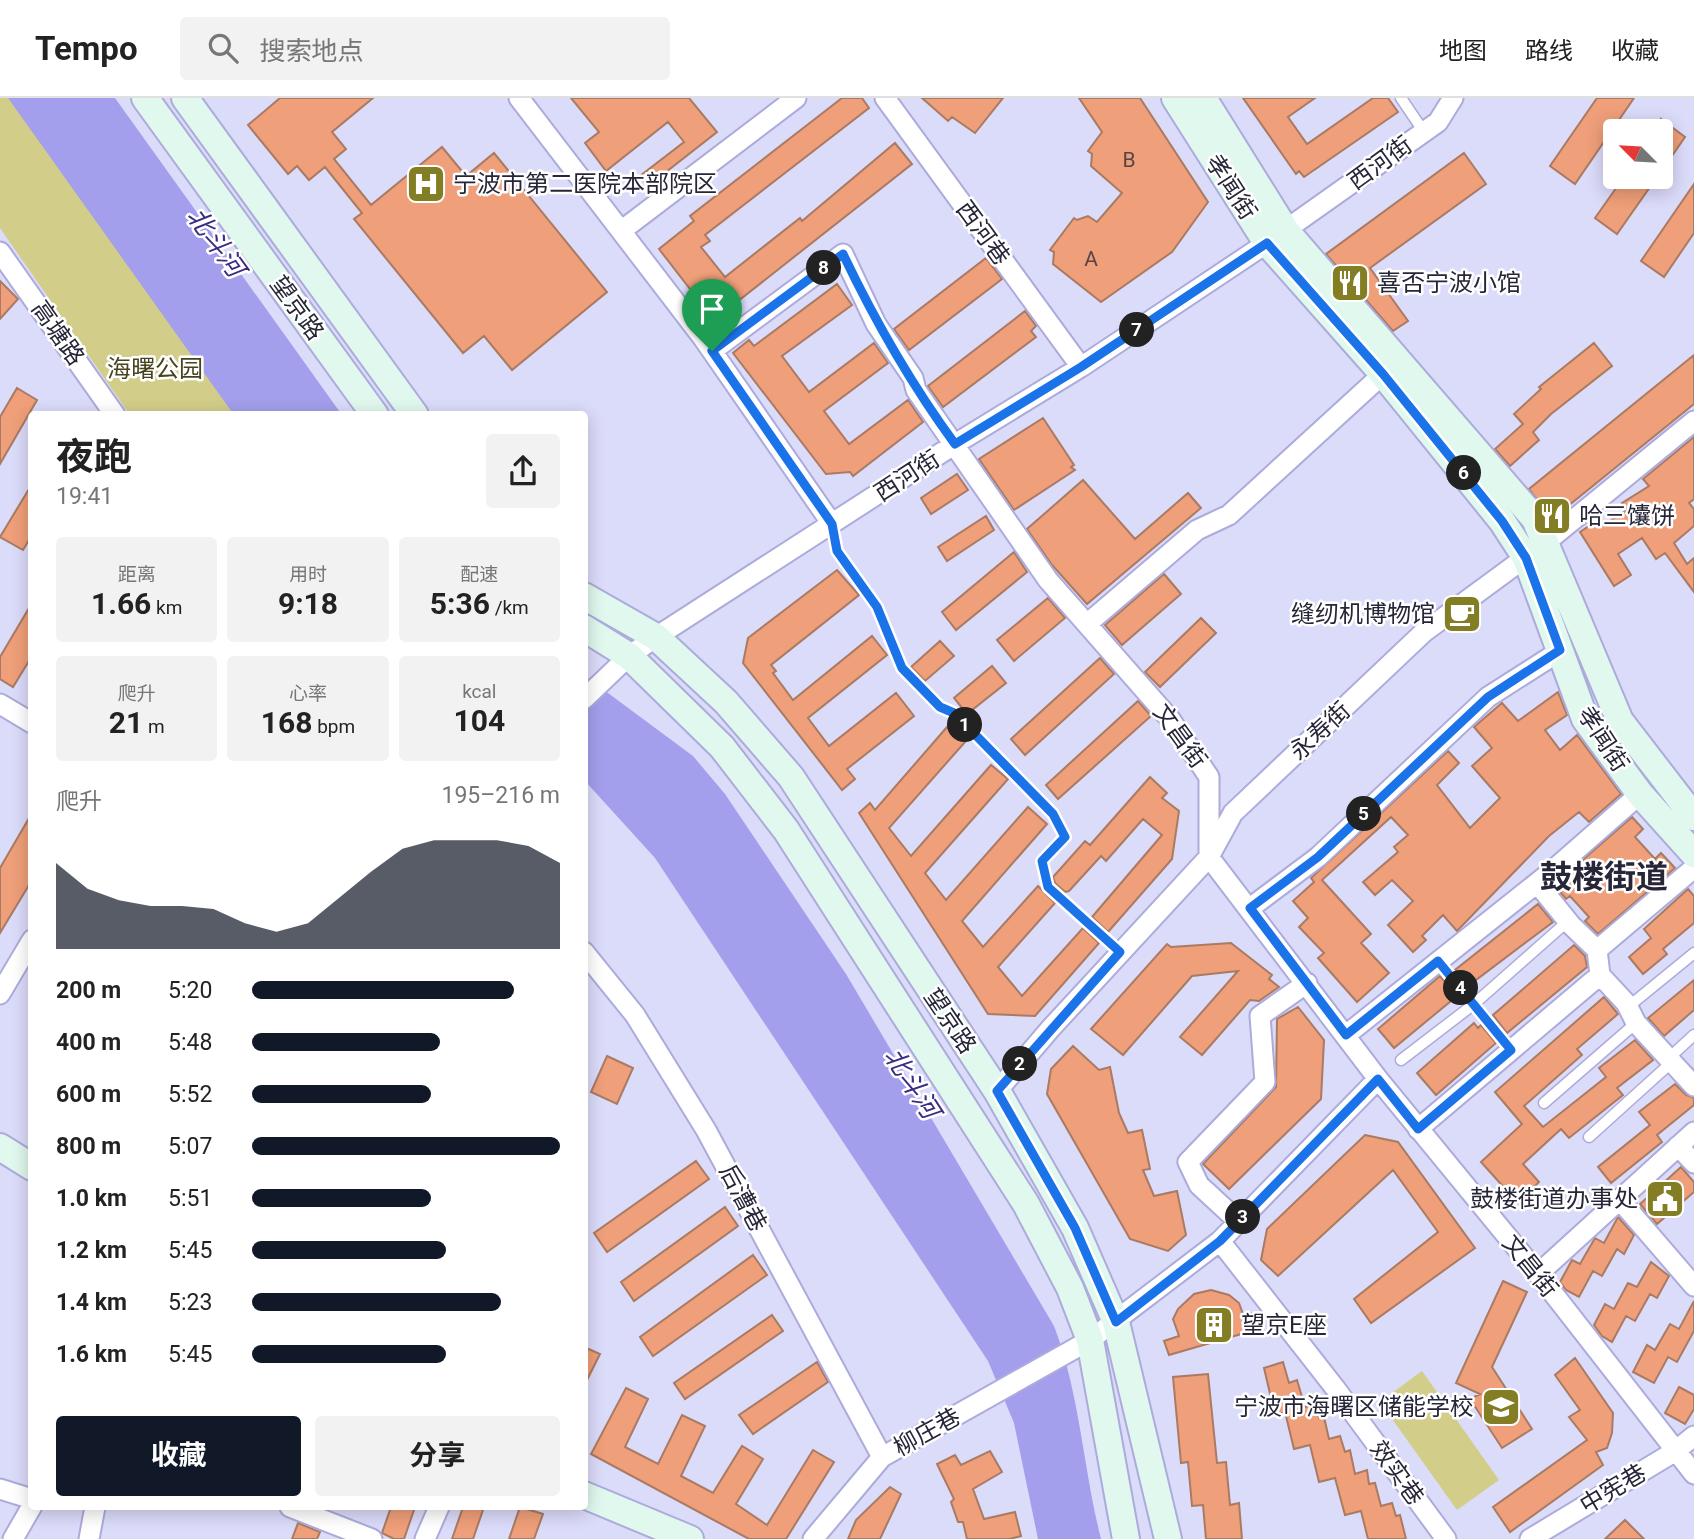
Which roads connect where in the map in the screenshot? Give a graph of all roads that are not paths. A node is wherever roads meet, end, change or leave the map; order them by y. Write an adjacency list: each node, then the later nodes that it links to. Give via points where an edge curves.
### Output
1 (145, 98): 18 (main road, 望京路)
2 (185, 98): 19 (main road, 望京路)
3 (519, 98): 11 (street)
4 (796, 98): 11 (street)
5 (885, 98): 15 (street, 西河巷)
6 (1175, 98): 12 (main road, 孝闻街)
7 (1203, 98): 12 (main road, 孝闻街)
8 (1401, 98): 10 (lane)
9 (1453, 98): 10 (street, 西河街, via 1438,122)
10 (1423, 132): 12 (street, 西河街)
11 (621, 231): 14 (street)
12 (1277, 237): 15 (street, 西河街); 16 (main road, 孝闻街); 23 (main road, 孝闻街, via 1535,519)
13 (0, 252): 17 (street, 高塘路)
14 (712, 351): 21 (street, 文昌街, via 843,254 876,324); 22 (street)
15 (1081, 367): 21 (street, 西河街)
16 (1383, 374): 23 (main road, 孝闻街, via 1502,521); 25 (street, via 1230,515 1197,530)
17 (112, 411)
18 (372, 411)
19 (412, 411)
20 (1694, 421): 23 (street, 永寿街)
21 (955, 444): 22 (street, 西河街); 25 (street, 文昌街, via 1048,580)
22 (832, 524): 27 (street, 西河街); 43 (lane, via 837,551 877,607 902,668 940,707 954,713 1053,814 1065,837 1042,861 1048,887)
23 (1535, 550): 28 (main road, 孝闻街); 34 (main road, 孝闻街, via 1620,721); 36 (street, 永寿街, via 1424,632 1233,813)
24 (588, 598): 27 (main road, 望京路)
25 (1087, 624): 36 (street, 文昌街, via 1170,719 1209,777)
26 (588, 630): 29 (main road, 望京路)
27 (656, 637): 29 (street, 西河街); 59 (main road, 望京路, via 726,702 790,777)
28 (1560, 650): 33 (main road, 孝闻街, via 1585,719); 39 (street, via 1488,697 1318,857)
29 (629, 656): 30 (street, 西河街); 74 (main road, 望京路, via 722,747 786,830 1026,1204 1070,1289)
30 (588, 695)
31 (0, 704): 32 (street)
32 (28, 721)
33 (1640, 794): 35 (main road, 孝闻街); 38 (street)
34 (1694, 817)
35 (1691, 843)
36 (1209, 857): 39 (street, 文昌街); 43 (street, 永寿街)
37 (1694, 868): 42 (street)
38 (1537, 883): 40 (street); 46 (street)
39 (1250, 908): 48 (street, 文昌街)
40 (1568, 921): 42 (street); 50 (lane)
41 (28, 947): 49 (street)
42 (1597, 950): 47 (street)
43 (1120, 952): 59 (street, 永寿街)
44 (1694, 953): 51 (lane)
45 (588, 957): 77 (street, 后漕巷, via 635,1015 706,1130)
46 (1438, 961): 50 (lane); 52 (street)
47 (1600, 975): 51 (street); 54 (street)
48 (1307, 984): 52 (street, 文昌街); 69 (street, via 1260,1016 1265,1082 1188,1162 1199,1185)
49 (0, 994)
50 (1474, 1004): 54 (lane); 55 (lane)
51 (1632, 1015): 56 (street); 60 (lane)
52 (1346, 1035): 57 (street, 文昌街)
53 (1694, 1035): 56 (lane)
54 (1511, 1050): 61 (street)
55 (1401, 1060)
56 (1670, 1060): 58 (street); 63 (lane)
57 (1378, 1079): 61 (street, 文昌街); 69 (street, 柳庄巷)
58 (1694, 1086)
59 (997, 1091): 73 (main road, 望京路, via 1075,1228)
60 (1544, 1103)
61 (1418, 1129): 71 (street, 文昌街)
62 (1694, 1132): 64 (street)
63 (1589, 1137)
64 (1678, 1146): 66 (street); 68 (street)
65 (2, 1154): 67 (main road)
66 (1694, 1163)
67 (28, 1165)
68 (1619, 1199): 71 (street); 72 (street)
69 (1239, 1222): 70 (street, 柳庄巷)
70 (1220, 1241): 73 (street, 柳庄巷); 94 (street, 效实巷)
71 (1538, 1275): 76 (street, 文昌街)
72 (1694, 1286)
73 (1116, 1322): 74 (street, 柳庄巷); 93 (main road, 望京路)
74 (1090, 1340): 77 (street, 柳庄巷); 92 (main road, 望京路)
75 (1694, 1436): 76 (street, 中宪巷)
76 (1674, 1452): 78 (street, 文昌街); 95 (street, 中宪巷)
77 (882, 1457): 91 (street, 柳庄巷)
78 (1694, 1474)
79 (0, 1489): 81 (street)
80 (588, 1497): 90 (main road)
81 (28, 1498)
82 (30, 1510): 86 (street)
83 (94, 1510): 87 (street)
84 (298, 1510): 88 (street)
85 (438, 1510): 89 (street)
86 (13, 1539)
87 (89, 1539)
88 (372, 1539)
89 (425, 1539)
90 (690, 1539)
91 (813, 1539)
92 (1126, 1539)
93 (1168, 1539)
94 (1446, 1539)
95 (1530, 1539)

